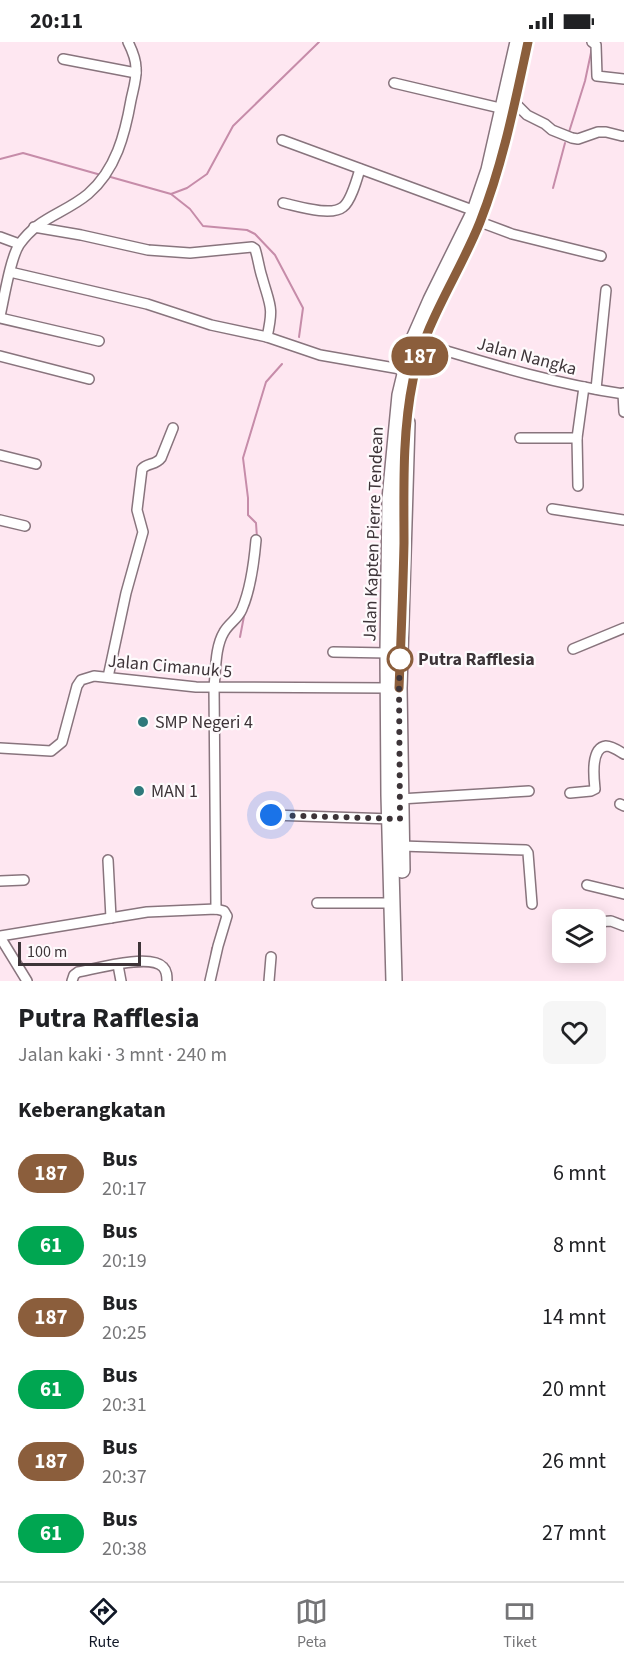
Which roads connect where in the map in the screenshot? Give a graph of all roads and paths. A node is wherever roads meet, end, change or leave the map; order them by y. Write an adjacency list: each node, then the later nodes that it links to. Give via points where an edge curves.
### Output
1 (128, 42): 6 (street)
2 (518, 42): 9 (main road, Jalan Kapten Pierre Tendean)
3 (528, 42): 9 (main road, Jalan Kapten Pierre Tendean)
4 (592, 42): 7 (street, via 596,45 597,76)
5 (63, 59): 6 (street)
6 (136, 73): 15 (street, via 124,136 96,187)
7 (624, 79)
8 (394, 83): 9 (street)
9 (510, 108): 10 (street, via 572,138 598,132); 14 (main road, Jalan Kapten Pierre Tendean, via 496,179)
10 (622, 136)
11 (282, 140): 12 (street)
12 (360, 168): 13 (street, via 341,209 323,211); 14 (street)
13 (283, 203)
14 (478, 216): 18 (street, via 520,236); 25 (main road, Jalan Kapten Pierre Tendean); 27 (main road, Jalan Kapten Pierre Tendean, via 427,308)
15 (34, 227): 17 (street); 23 (street, via 148,250 190,253 252,247 271,305)
16 (0, 237): 17 (street)
17 (19, 244): 19 (street)
18 (602, 256)
19 (9, 272): 20 (street); 23 (street)
20 (3, 289): 22 (street)
21 (606, 290): 30 (street)
22 (0, 317): 24 (street)
23 (267, 337): 27 (street, via 320,355)
24 (99, 340)
25 (423, 344): 29 (street, Jalan Nangka, via 523,374); 44 (main road, Jalan Kapten Pierre Tendean, via 413,379 406,437)
26 (0, 356): 28 (street)
27 (405, 370): 44 (main road, Jalan Kapten Pierre Tendean, via 391,489)
28 (89, 378)
29 (584, 387): 30 (street, Jalan Nangka); 35 (street)
30 (596, 389): 31 (street, Jalan Nangka)
31 (624, 394): 32 (street)
32 (624, 412)
33 (173, 428): 49 (street, via 159,462 142,469 137,510 143,532)
34 (520, 438): 35 (street)
35 (577, 438): 38 (street)
36 (0, 455): 37 (street)
37 (36, 464)
38 (578, 486)
39 (552, 509): 41 (street)
40 (0, 520): 42 (street)
41 (624, 520)
42 (25, 526)
43 (256, 540): 50 (street, via 241,611 220,641)
44 (396, 569): 48 (main road, Jalan Kapten Pierre Tendean); 51 (main road, Jalan Kapten Pierre Tendean)
45 (624, 628): 46 (street)
46 (573, 649)
47 (333, 652): 48 (street)
48 (388, 653): 51 (main road, Jalan Kapten Pierre Tendean)
49 (108, 677): 50 (street, Jalan Cimanuk 5); 52 (street, Jalan Cimanuk 5, via 81,680 63,742 51,751)
50 (214, 687): 51 (street, Jalan Cimanuk 5); 68 (street)
51 (393, 688): 56 (main road); 58 (main road)
52 (0, 748)
53 (624, 754): 55 (street, via 604,746 594,762 595,789)
54 (529, 791): 56 (street)
55 (570, 793)
56 (400, 799): 58 (main road)
57 (271, 815): 58 (street)
58 (395, 819): 59 (main road); 66 (main road)
59 (401, 846): 67 (street, via 526,850); 83 (main road)
60 (108, 860): 69 (street)
61 (24, 880): 62 (street)
62 (0, 881)
63 (587, 885): 64 (street)
64 (624, 894)
65 (316, 903): 66 (street)
66 (393, 903): 82 (main road)
67 (532, 904)
68 (216, 909): 69 (street); 80 (street, via 227,916)
69 (111, 918): 72 (street)
70 (606, 921): 71 (street)
71 (624, 926)
72 (0, 937): 75 (street)
73 (271, 957): 81 (street)
74 (118, 965): 77 (street, via 78,972); 78 (street); 79 (street, via 152,962 162,966)
75 (26, 980): 76 (street)
76 (14, 981)
77 (72, 981)
78 (121, 981)
79 (167, 981)
80 (210, 981)
81 (269, 981)
82 (394, 981)
83 (403, 981)

